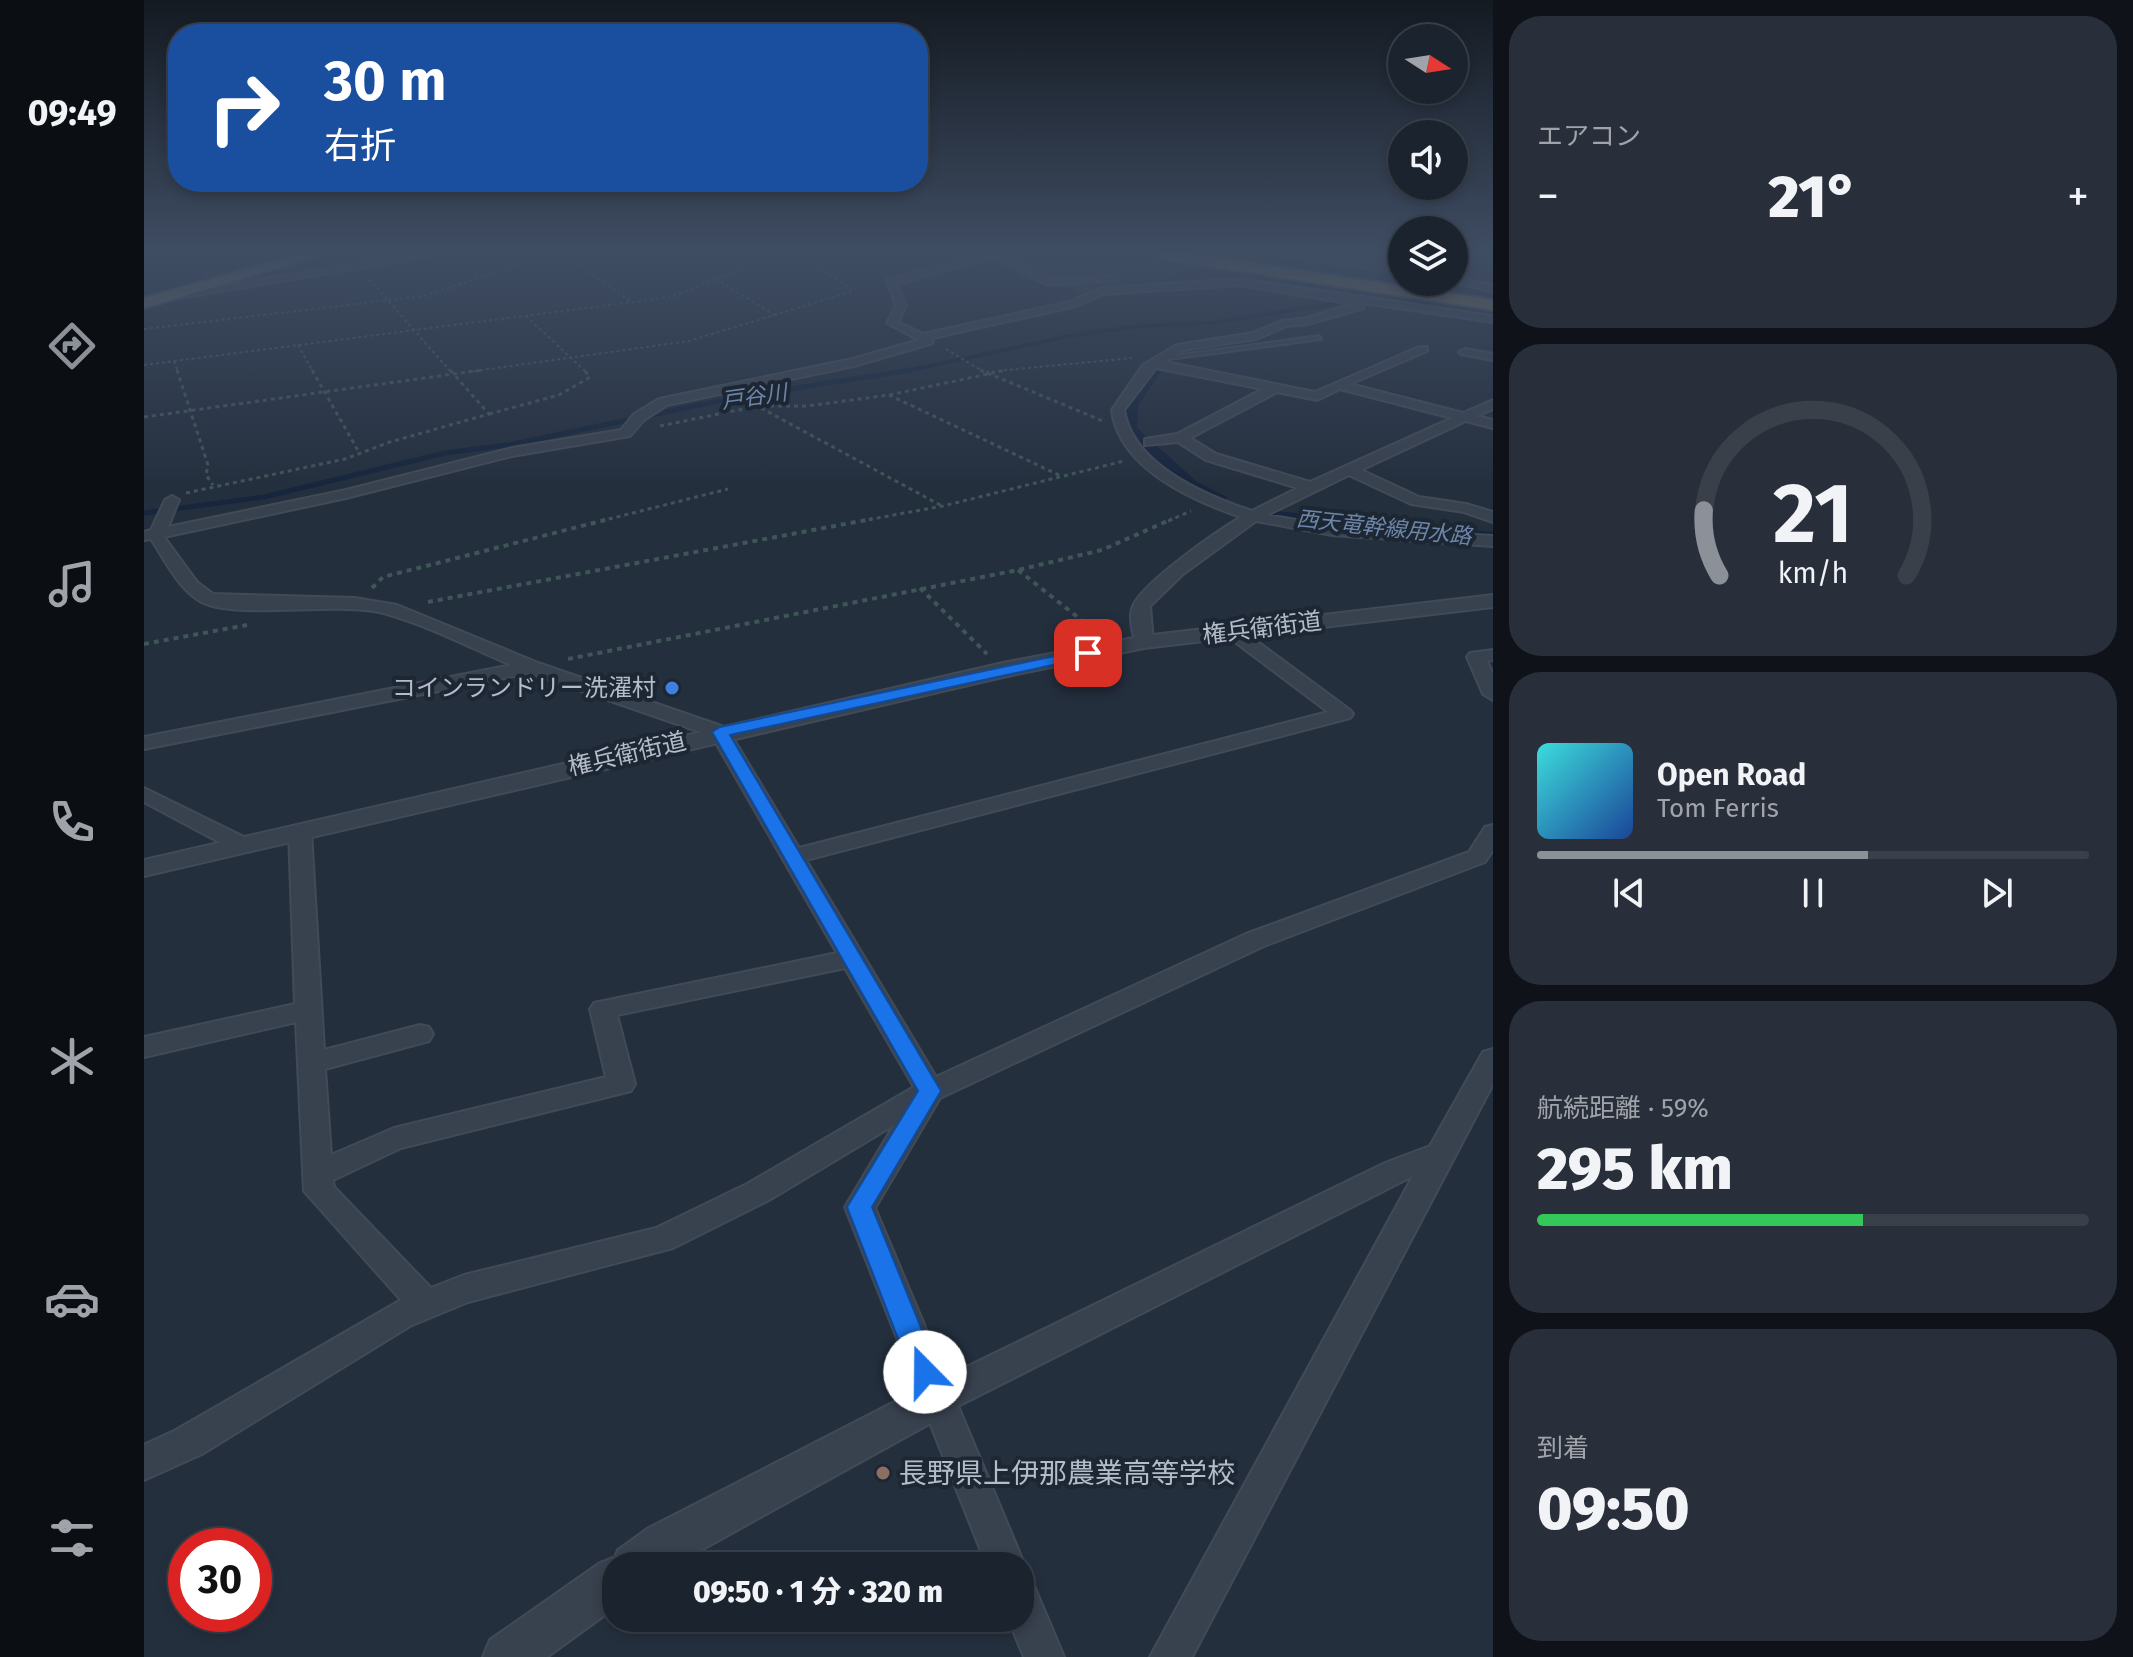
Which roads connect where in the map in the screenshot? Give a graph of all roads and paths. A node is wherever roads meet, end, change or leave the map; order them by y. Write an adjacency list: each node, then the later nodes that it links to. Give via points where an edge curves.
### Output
1 (407, 331): 10 (path)
2 (419, 331): 21 (path)
3 (544, 331): 13 (path)
4 (724, 331): 13 (path)
5 (910, 331): 8 (street)
6 (949, 331): 8 (street)
7 (1266, 331): 15 (street, via 1192,342)
8 (923, 337): 32 (street, via 929,341 854,362 663,402)
9 (1319, 338): 15 (lane)
10 (298, 345): 17 (path); 24 (path)
11 (1423, 349): 22 (street)
12 (1465, 352): 16 (street)
13 (573, 357): 21 (path); 29 (path, via 590,377 559,395)
14 (963, 357): 20 (path)
15 (1169, 357): 18 (street); 20 (path)
16 (1493, 357)
17 (174, 361): 19 (path); 28 (path)
18 (1156, 364): 23 (street); 34 (street, via 1147,368 1118,410)
19 (144, 365)
20 (984, 372): 25 (path); 34 (path)
21 (454, 373): 24 (path); 29 (path)
22 (1338, 385): 23 (street, via 1317,396); 30 (street)
23 (1276, 387): 35 (street)
24 (326, 391): 28 (path); 37 (path)
25 (889, 395): 27 (path, via 807,406); 40 (path)
26 (1493, 404): 30 (street)
27 (758, 406): 32 (path); 45 (path)
28 (189, 411): 31 (path); 41 (path)
29 (489, 414): 37 (path)
30 (1464, 416): 33 (street); 39 (street)
31 (144, 417)
32 (633, 424): 49 (street, via 392,484)
33 (1493, 424)
34 (1121, 432): 38 (street)
35 (1180, 438): 36 (street); 42 (street, via 1211,457)
36 (1150, 442)
37 (360, 454): 41 (path)
38 (1148, 459): 40 (path); 44 (street, via 1177,484)
39 (1350, 470): 42 (street); 48 (street, via 1416,501)
40 (1062, 476): 45 (path)
41 (213, 485): 46 (path)
42 (1311, 487): 47 (street)
43 (728, 489): 54 (path, via 383,577)
44 (1210, 502): 47 (street); 51 (path, via 1102,550)
45 (943, 506): 55 (path)
46 (167, 508): 49 (street)
47 (1254, 516): 50 (street, via 1297,525); 57 (street, via 1176,572 1142,605)
48 (1493, 517)
49 (150, 536): 54 (street, via 208,599)
50 (1493, 541)
51 (1018, 570): 52 (path); 58 (path)
52 (920, 587): 60 (path); 61 (path)
53 (1493, 601): 56 (street, 権兵衛街道)
54 (355, 603): 55 (street)
55 (391, 609): 60 (street)
56 (1233, 632): 57 (street, 権兵衛街道); 69 (street, via 1343,714)
57 (1144, 642): 58 (street, 権兵衛街道)
58 (1117, 648): 61 (street, 権兵衛街道)
59 (1493, 655): 62 (street, via 1476,657)
60 (531, 667): 63 (street); 64 (street)
61 (1003, 670): 63 (street, 権兵衛街道)
62 (1493, 694)
63 (720, 732): 66 (street, 権兵衛街道); 69 (street)
64 (144, 743)
65 (144, 794): 68 (street)
66 (300, 831): 68 (street, 権兵衛街道); 72 (street)
67 (1493, 832): 77 (street, via 1477,857 1255,940)
68 (242, 845): 70 (street, 権兵衛街道)
69 (795, 856): 71 (street)
70 (144, 868)
71 (853, 958): 77 (street); 79 (street, via 603,1009 621,1084 394,1139)
72 (308, 1010): 74 (street); 76 (street)
73 (420, 1034): 76 (street)
74 (144, 1047)
75 (1493, 1059): 78 (street)
76 (311, 1063): 79 (street)
77 (930, 1091): 80 (street, via 758,1192 662,1239 464,1289); 81 (street, via 860,1207)
78 (1440, 1154): 81 (street, via 1395,1171); 89 (street)
79 (317, 1174): 80 (street, via 319,1191)
80 (426, 1305): 82 (street, via 398,1316 189,1442)
81 (935, 1400): 83 (street); 84 (street)
82 (144, 1463)
83 (653, 1552)
84 (1000, 1552)
85 (602, 1589): 87 (street)
86 (1033, 1632): 88 (street)
87 (507, 1657)
88 (1044, 1657)
89 (1170, 1657)

